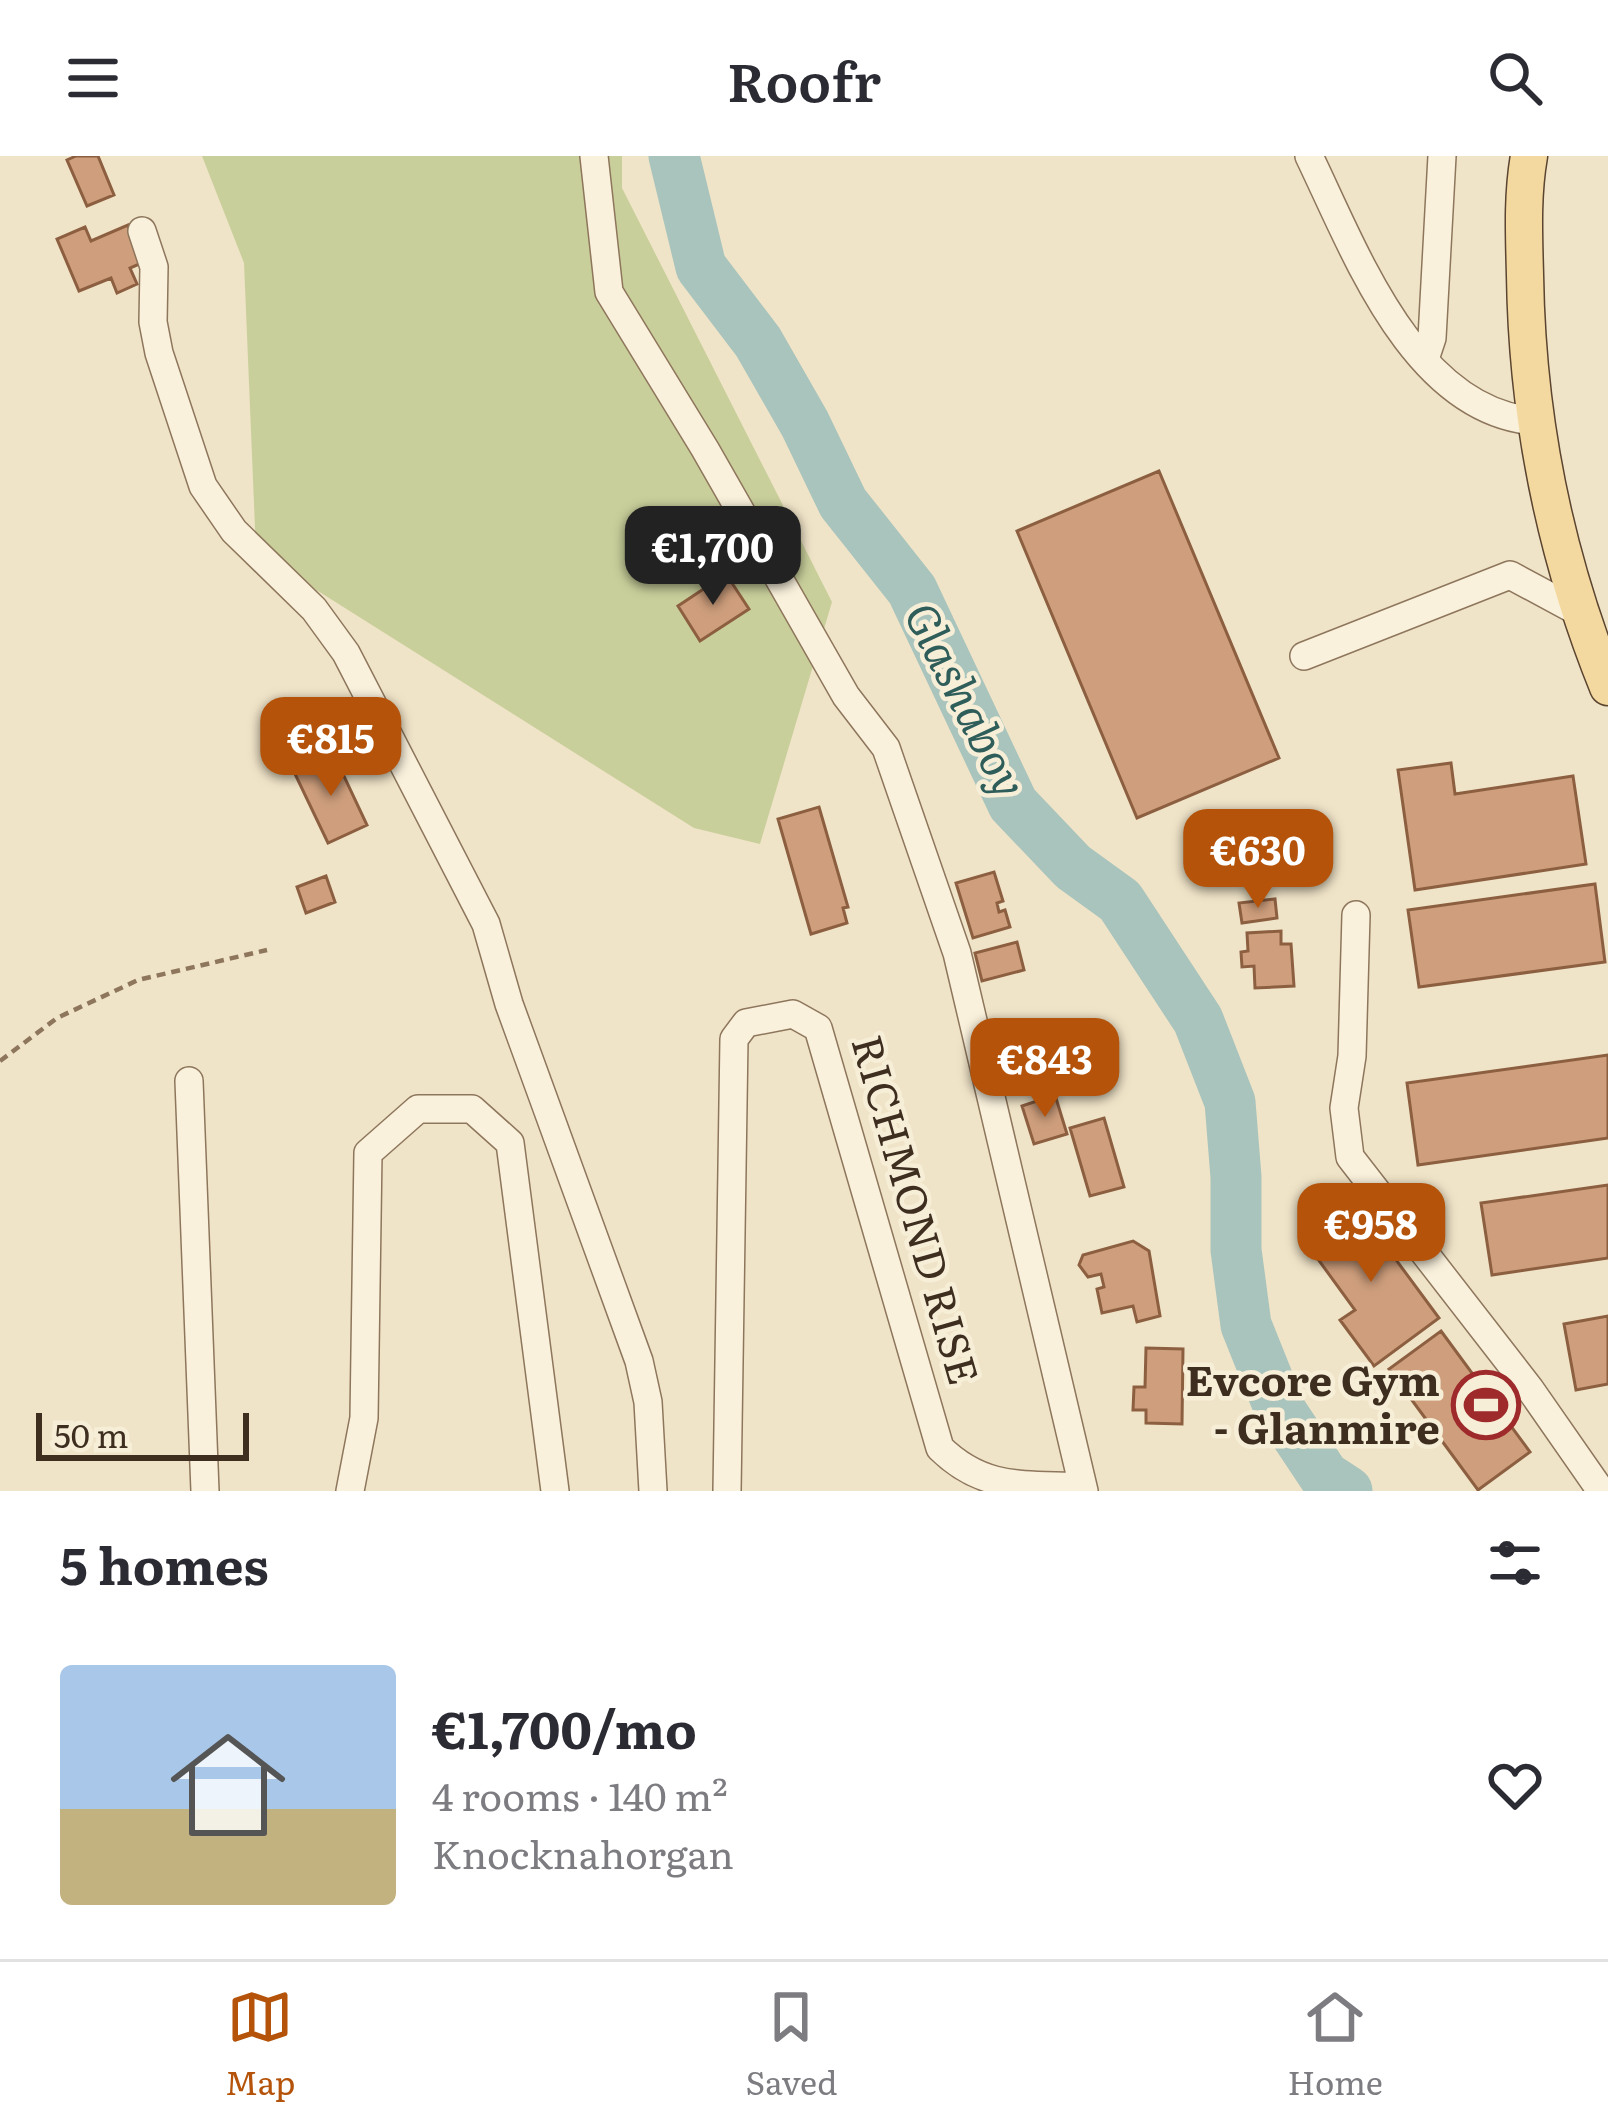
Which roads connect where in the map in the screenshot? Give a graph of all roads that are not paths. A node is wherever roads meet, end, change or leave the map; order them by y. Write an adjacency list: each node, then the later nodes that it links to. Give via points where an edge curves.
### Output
1 (594, 156): 13 (street, via 609,292 847,696 886,748 957,953)
2 (1309, 156): 6 (street, via 1384,310)
3 (1442, 156): 6 (street)
4 (1529, 156): 7 (main road, via 1525,297)
5 (142, 231): 17 (street, via 154,267 159,353 203,486 346,653 486,924 639,1361)
6 (1425, 359): 7 (street, via 1472,403)
7 (1534, 422): 8 (main road)
8 (1577, 611): 9 (street, via 1510,575); 10 (main road)
9 (1304, 656)
10 (1608, 687)
11 (1356, 915): 19 (street, via 1344,1108 1350,1156)
12 (190, 1081): 14 (street)
13 (1084, 1489): 18 (street, RICHMOND RISE, via 997,1483 963,1471 940,1448 818,1028 793,1014 746,1023 734,1040)
14 (205, 1491)
15 (350, 1491): 16 (street, via 364,1418 368,1153 418,1109 472,1109 510,1143)
16 (555, 1491)
17 (653, 1491)
18 (728, 1491)
19 (1601, 1491)

